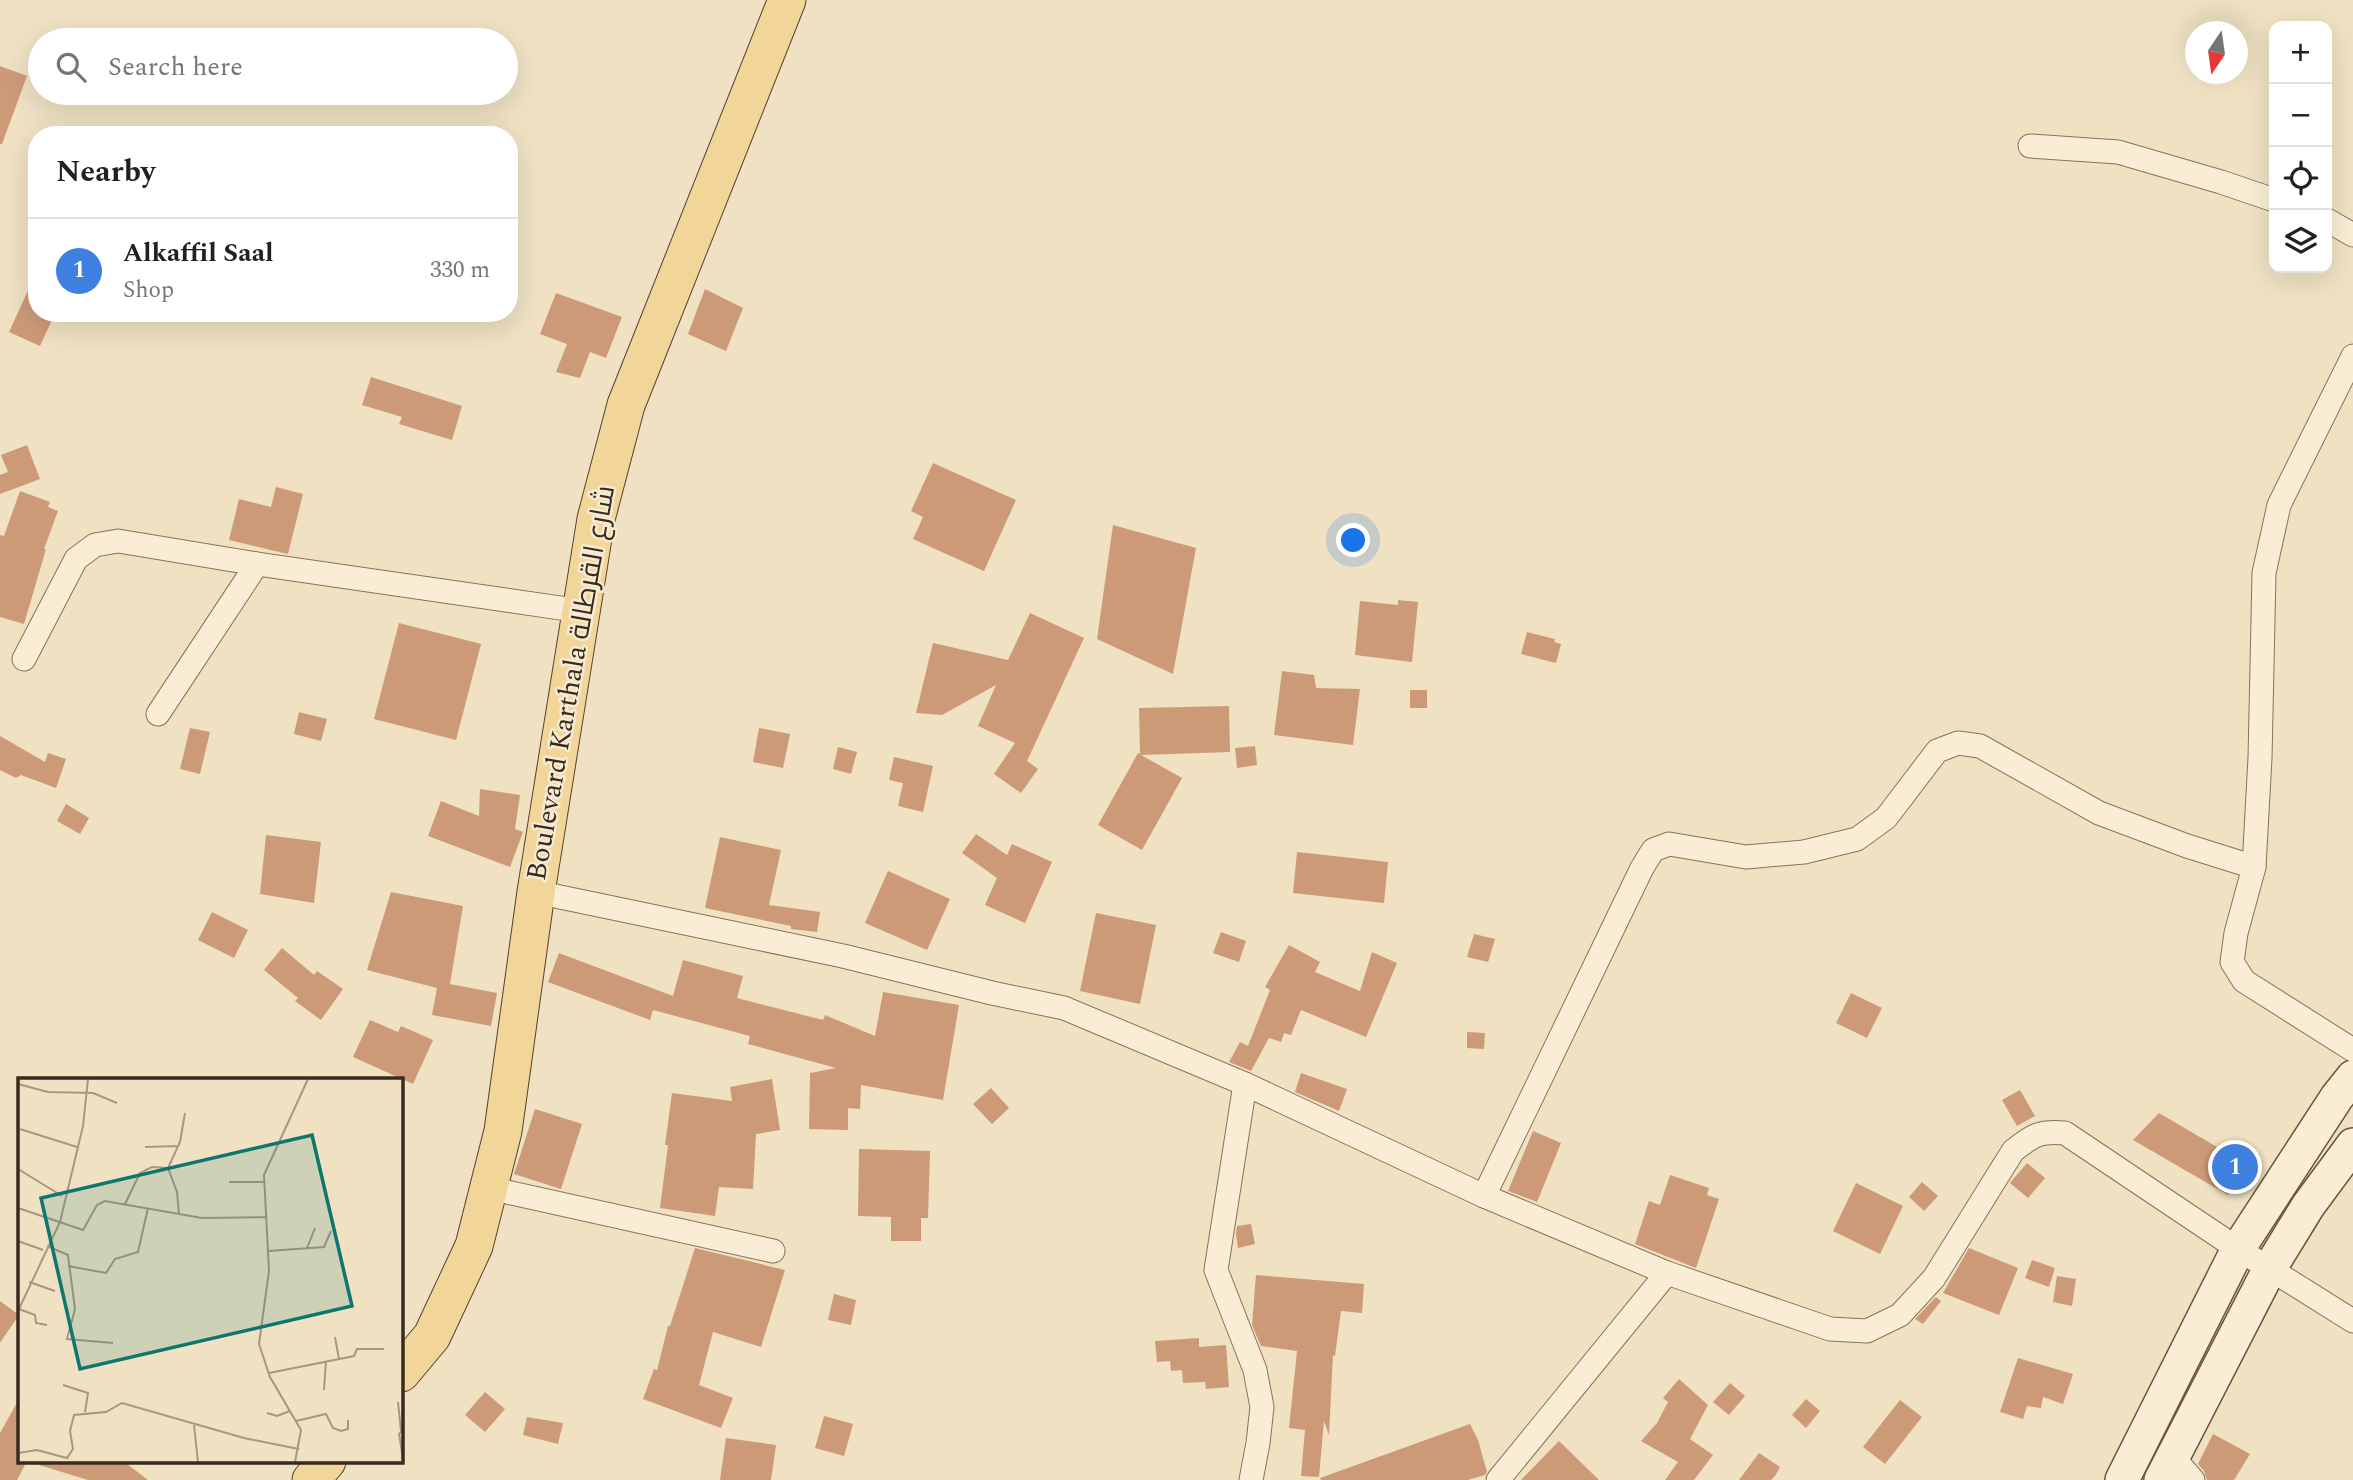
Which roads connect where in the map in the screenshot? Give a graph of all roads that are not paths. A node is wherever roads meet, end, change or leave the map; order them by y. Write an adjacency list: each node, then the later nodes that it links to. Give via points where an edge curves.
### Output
1 (787, 0): 8 (main road, Boulevard Karthala شارع القرطالة, via 626,405 596,519)
2 (2029, 146): 3 (street, via 2118,152)
3 (2269, 198)
4 (2332, 223): 5 (street)
5 (2353, 235)
6 (2353, 356): 11 (street, via 2279,505 2264,573)
7 (257, 564): 8 (street); 9 (street, via 118,541 95,545 76,559); 10 (street)
8 (581, 611): 12 (main road, Boulevard Karthala شارع القرطالة)
9 (24, 659)
10 (158, 714)
11 (2254, 867): 13 (street, via 2232,962 2244,981); 18 (street, via 2099,813 1980,746 1958,743 1937,751 1886,818 1857,839 1804,852 1746,857 1670,844 1653,850)
12 (536, 892): 15 (street, via 1064,1008); 17 (main road, Boulevard Karthala شارع القرطالة, via 503,1131)
13 (2353, 1050)
14 (2353, 1077): 19 (main road)
15 (1245, 1084): 18 (street); 28 (street, via 1216,1270 1255,1370 1262,1407)
16 (2353, 1145): 21 (main road)
17 (489, 1188): 20 (street); 24 (main road, Boulevard Karthala شارع القرطالة, via 474,1246 432,1336)
18 (1484, 1196): 22 (street)
19 (2238, 1250): 21 (street); 22 (street, via 2065,1133 2050,1132 2031,1136 2013,1151 1934,1278 1900,1315 1867,1331 1830,1329); 30 (main road)
20 (773, 1251)
21 (2270, 1268): 23 (street); 26 (main road)
22 (1667, 1273): 29 (street)
23 (2353, 1321)
24 (402, 1372)
25 (326, 1462): 27 (main road)
26 (2176, 1472)
27 (311, 1480)
28 (1251, 1480)
29 (1498, 1480)
30 (2122, 1480)

